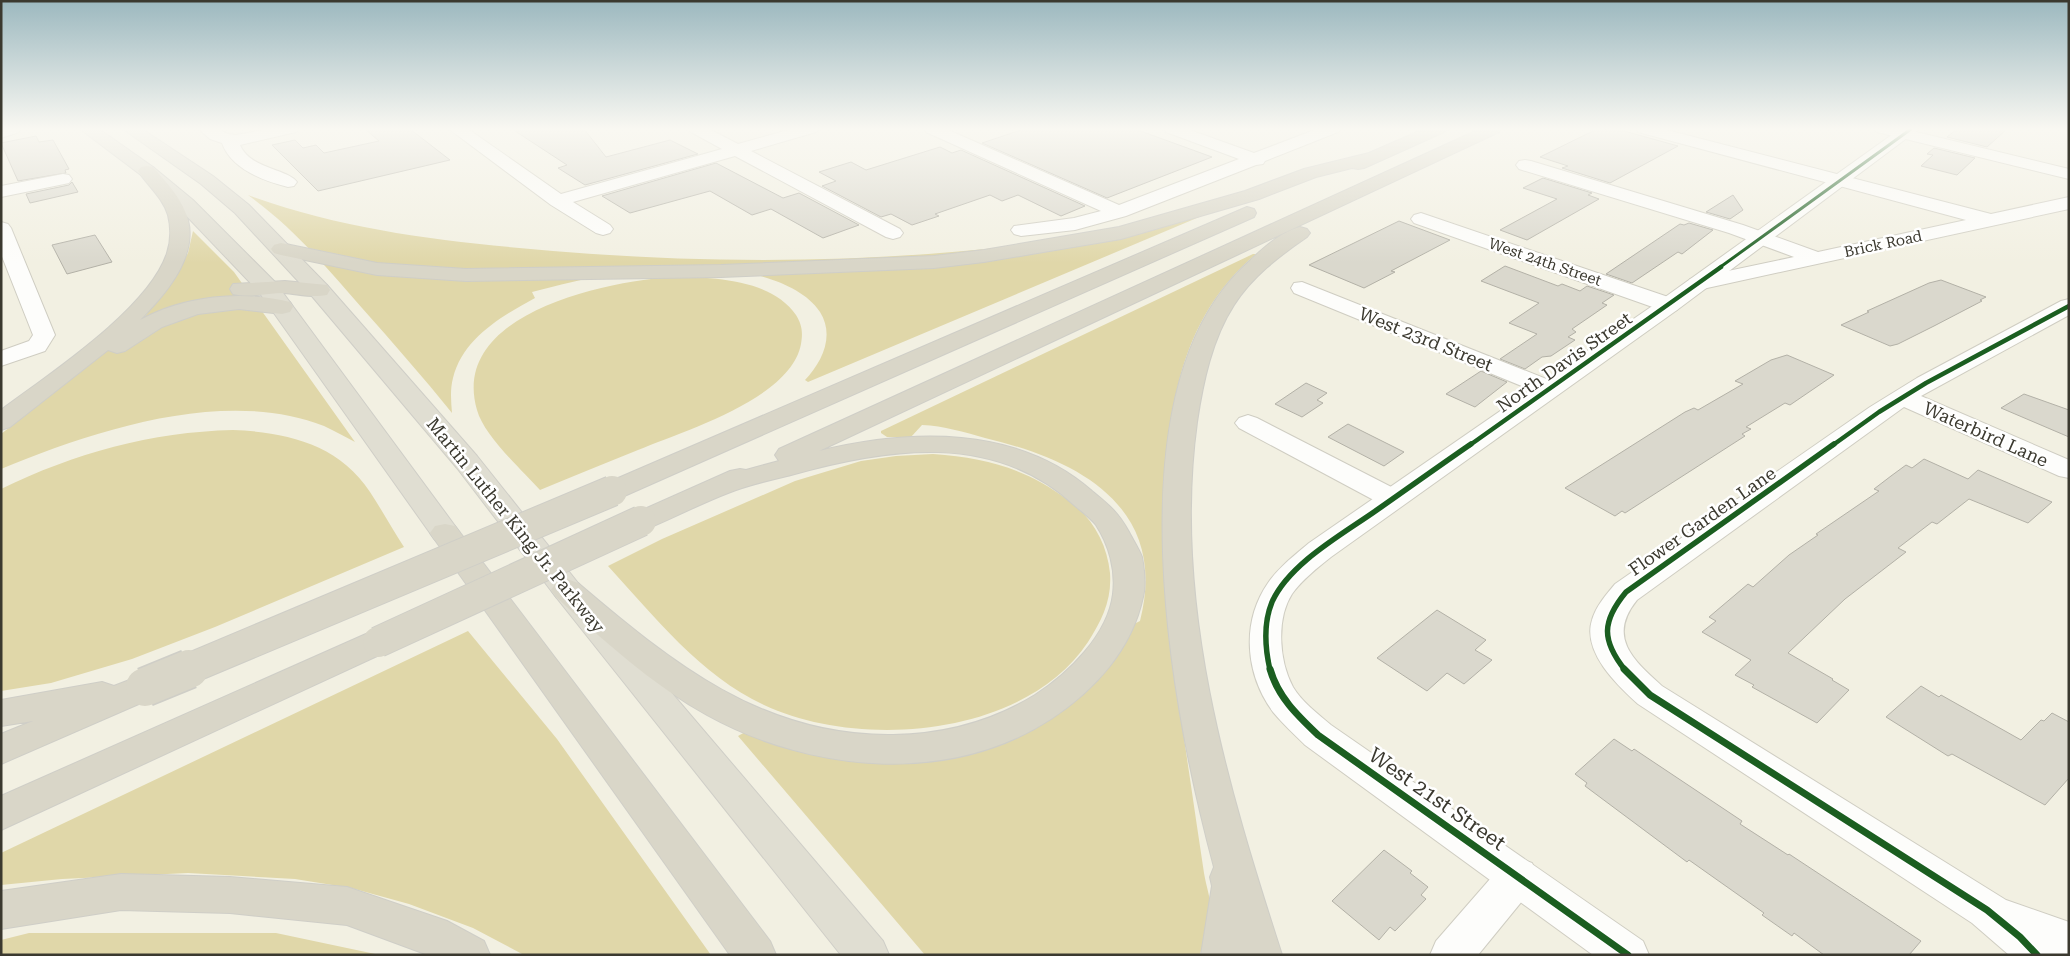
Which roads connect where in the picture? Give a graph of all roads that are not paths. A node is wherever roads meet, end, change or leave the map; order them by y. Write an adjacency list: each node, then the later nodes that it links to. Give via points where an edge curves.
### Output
1 (148, 174): 40 (highway, via 166,194 177,214 179,245 171,268)
2 (149, 174): 34 (highway, via 207,223)
3 (198, 174): 31 (highway, Martin Luther King Jr. Parkway, via 242,209)
4 (264, 174): 19 (street)
5 (520, 174): 21 (street)
6 (654, 174): 21 (street)
7 (781, 174): 29 (street)
8 (1033, 174): 23 (street)
9 (1221, 174): 23 (street)
10 (1308, 174): 31 (highway, via 1243,198 1121,233 934,262 466,275 377,269)
11 (1365, 174): 52 (highway, bridge)
12 (1367, 174): 48 (highway)
13 (1373, 174): 55 (highway, via 1361,202 1275,248 1243,278 1206,337 1190,393 1178,486 1179,579 1192,685)
14 (1553, 174): 30 (street)
15 (1813, 174): 18 (street)
16 (1851, 174): 18 (street, North Davis Street)
17 (63, 179): 20 (street)
18 (1841, 181): 25 (street); 30 (street, North Davis Street)
19 (288, 182)
20 (1, 192)
21 (558, 201): 27 (street)
22 (2069, 203): 25 (street, Brick Road)
23 (1119, 212): 28 (street, via 1075,224)
24 (1422, 219): 37 (street, West 24th Street)
25 (1992, 221): 32 (street, Brick Road)
26 (1, 228): 41 (street, via 44,335 37,346)
27 (604, 229)
28 (1021, 230)
29 (893, 233)
30 (1763, 238): 32 (street); 33 (street, North Davis Street)
31 (281, 250): 36 (highway, Martin Luther King Jr. Parkway)
32 (1816, 258): 33 (street, Brick Road)
33 (1698, 284): 37 (street, North Davis Street)
34 (267, 287): 36 (highway); 38 (highway); 40 (highway, via 195,299)
35 (1302, 288): 42 (street, West 23rd Street)
36 (319, 290): 50 (highway, Martin Luther King Jr. Parkway, via 467,462)
37 (1669, 305): 42 (street, North Davis Street)
38 (282, 307): 46 (highway, via 225,302 203,306 149,325 123,341); 62 (highway)
39 (2066, 309): 43 (street, Flower Garden Lane)
40 (125, 323): 44 (highway)
41 (1, 359)
42 (1550, 389): 49 (street, North Davis Street)
43 (1904, 398): 47 (street, Waterbird Lane); 59 (street, Flower Garden Lane, via 1626,592 1613,604 1606,634 1612,654 1626,675 1650,695)
44 (1, 422)
45 (1248, 423): 49 (street)
46 (1, 439)
47 (2069, 470)
48 (724, 485): 50 (highway, via 805,463 895,445 954,444 1010,456 1060,479 1084,495 1103,514 1118,536 1127,558 1127,607 1117,633 1079,680 1019,721 983,736 941,744 860,748 818,743 778,732 703,697 667,675); 56 (highway, bridge, via 641,520)
49 (1393, 499): 51 (street, North Davis Street, via 1320,550 1278,591 1266,624)
50 (567, 590): 63 (highway, Martin Luther King Jr. Parkway)
51 (1265, 642): 57 (street, West 21st Street, via 1266,658 1281,696 1301,720)
52 (145, 687): 53 (highway); 54 (highway)
53 (1, 713)
54 (1, 750)
55 (1216, 800): 64 (highway, via 1232,886); 65 (highway)
56 (1, 814)
57 (1518, 876): 66 (street); 67 (street, West 21st Street)
58 (1, 910): 61 (highway, via 121,892 230,896 346,906 432,934)
59 (1987, 910): 60 (street, Flower Garden Lane); 68 (street, Flower Garden Lane)
60 (2069, 942)
61 (469, 955)
62 (755, 955)
63 (868, 955)
64 (1222, 955)
65 (1261, 955)
66 (1451, 955)
67 (1628, 955)
68 (2037, 955)

